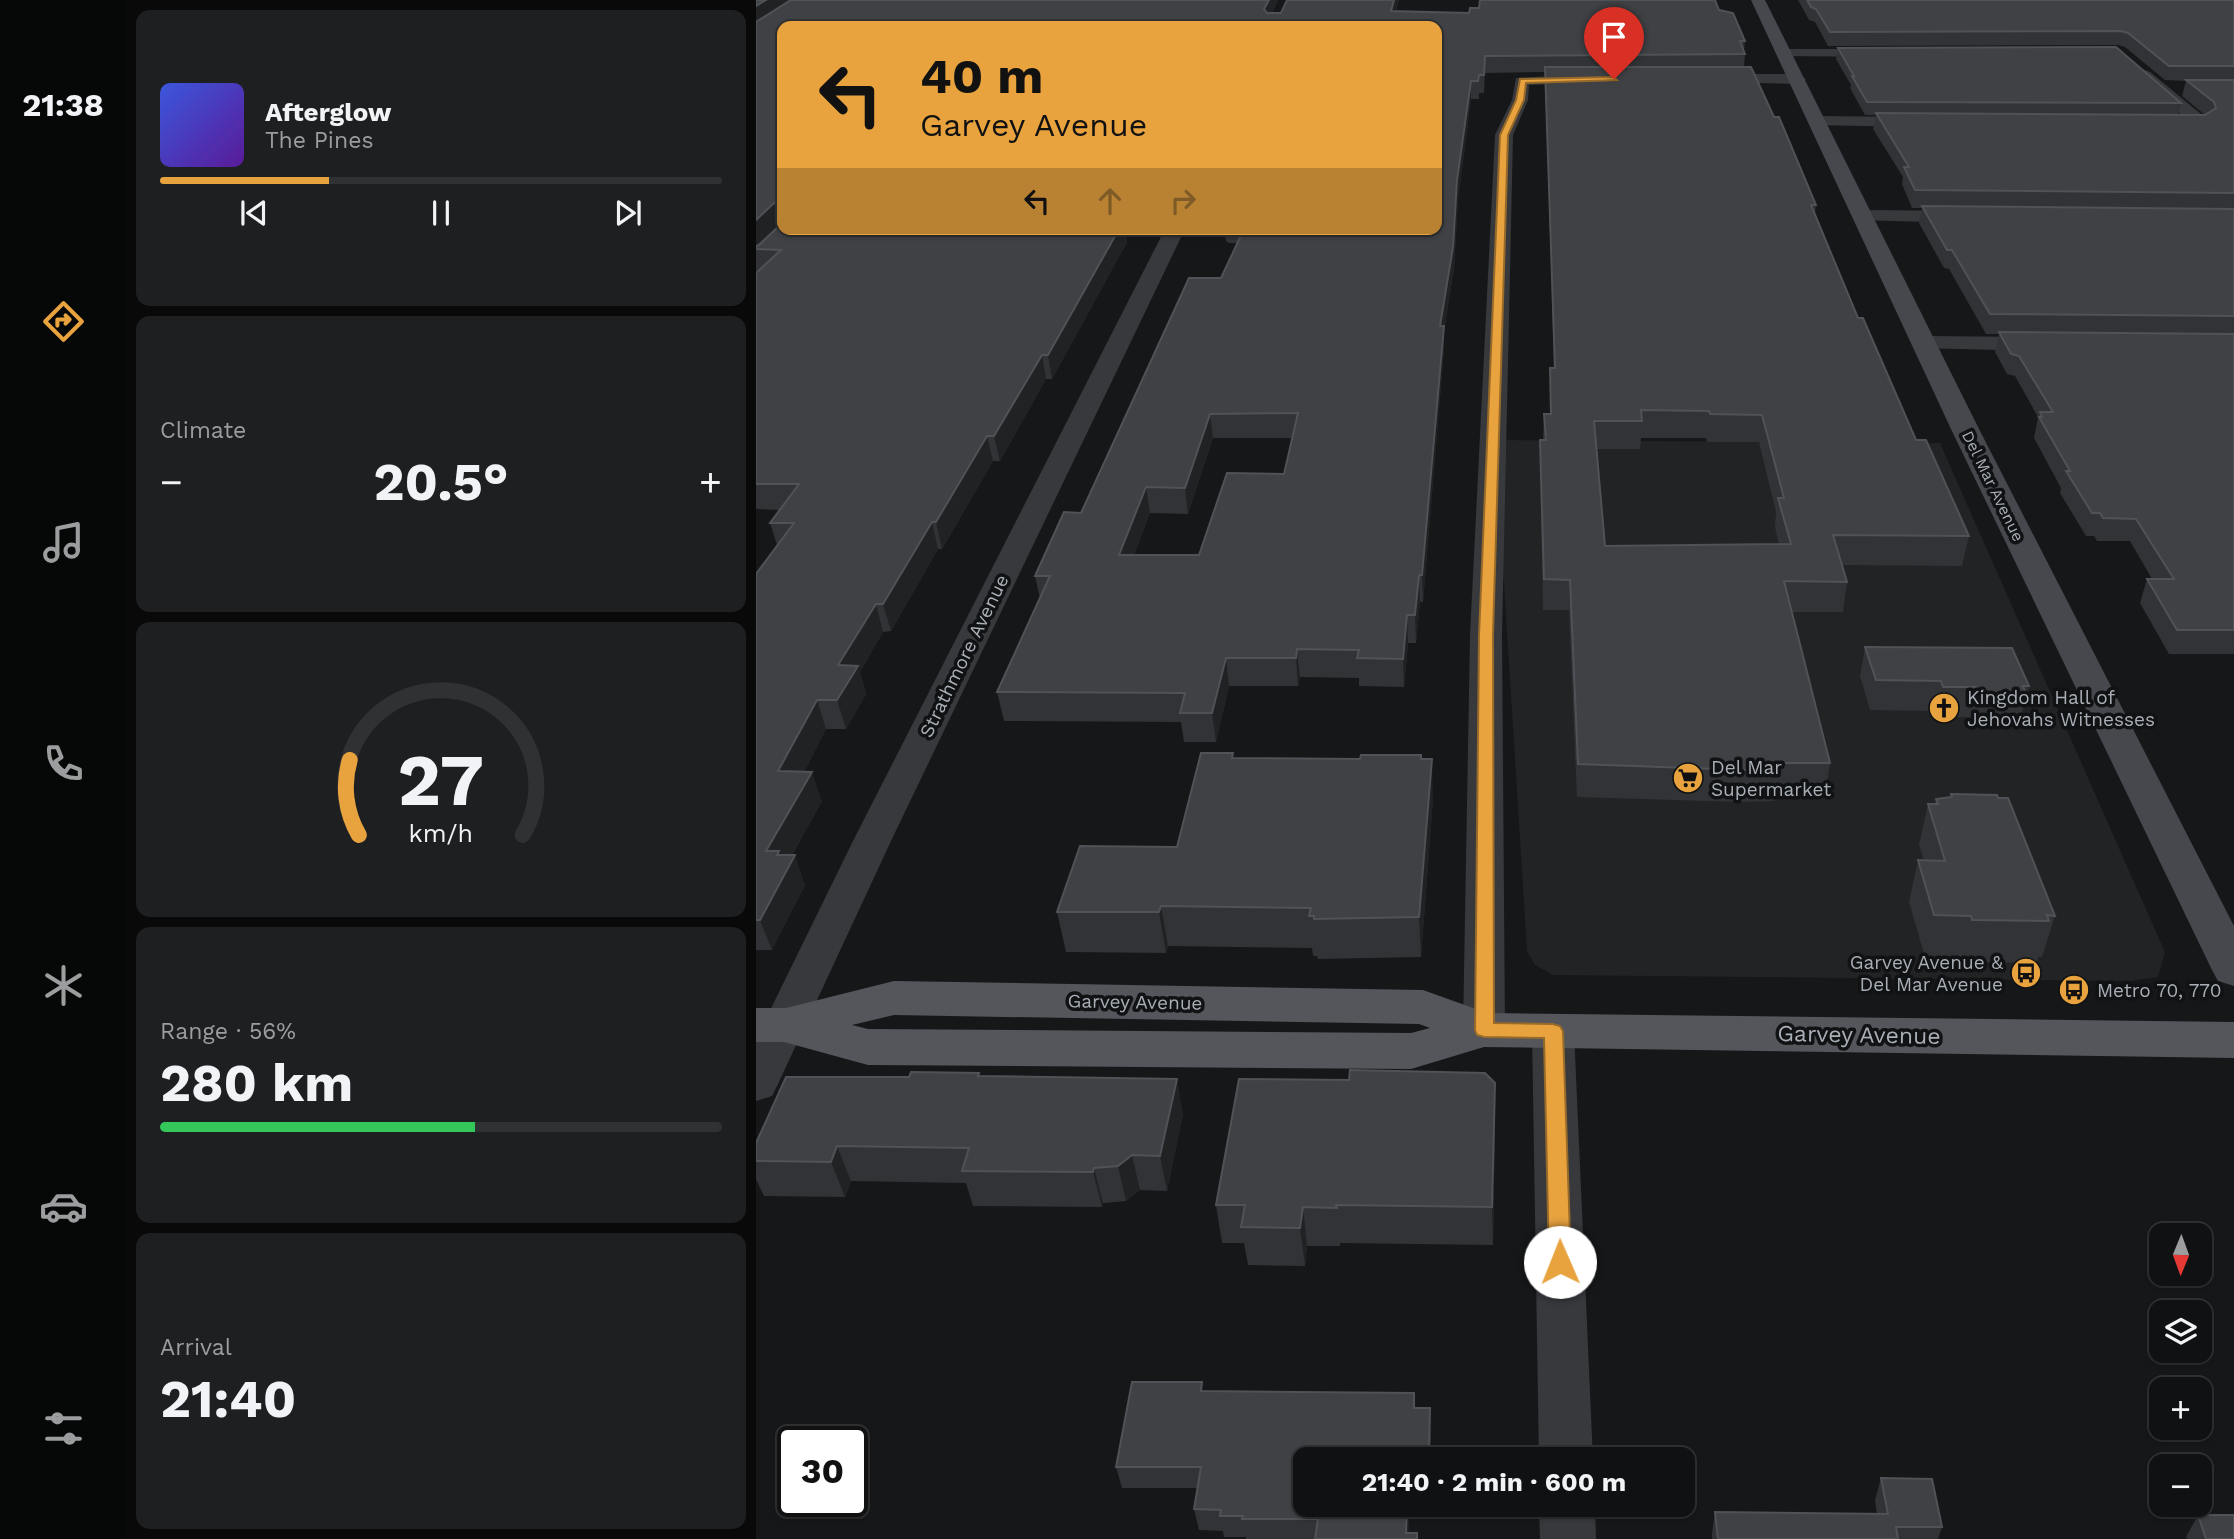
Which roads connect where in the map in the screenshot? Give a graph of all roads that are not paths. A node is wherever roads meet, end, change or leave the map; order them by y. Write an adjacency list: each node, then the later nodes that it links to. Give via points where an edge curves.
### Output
1 (1758, 0): 3 (main road, Del Mar Avenue)
2 (1897, 52): 3 (street)
3 (1785, 53): 7 (main road, Del Mar Avenue)
4 (2128, 61): 8 (street)
5 (1605, 79): 20 (street, via 1522,81 1520,100 1504,135 1486,635)
6 (1700, 79): 7 (street)
7 (1798, 79): 10 (main road, Del Mar Avenue)
8 (2160, 88): 9 (street); 12 (street, via 2201,123)
9 (2184, 88)
10 (1817, 121): 11 (street); 13 (main road, Del Mar Avenue)
11 (1937, 122)
12 (2173, 123)
13 (1864, 216): 14 (street); 16 (main road, Del Mar Avenue)
14 (1990, 217)
15 (1172, 235): 19 (street, Strathmore Avenue, via 872,841)
16 (1925, 343): 17 (street); 18 (main road, Del Mar Avenue)
17 (2071, 344)
18 (2234, 970)
19 (770, 1025): 20 (main road, Garvey Avenue, via 868,1046 1383,1051 1411,1051); 23 (street, Strathmore Avenue)
20 (1484, 1030): 21 (main road, Garvey Avenue)
21 (1553, 1031): 22 (main road, Garvey Avenue); 24 (street)
22 (2234, 1040)
23 (756, 1084)
24 (1566, 1447)
25 (1567, 1517): 26 (street)
26 (1568, 1539)

